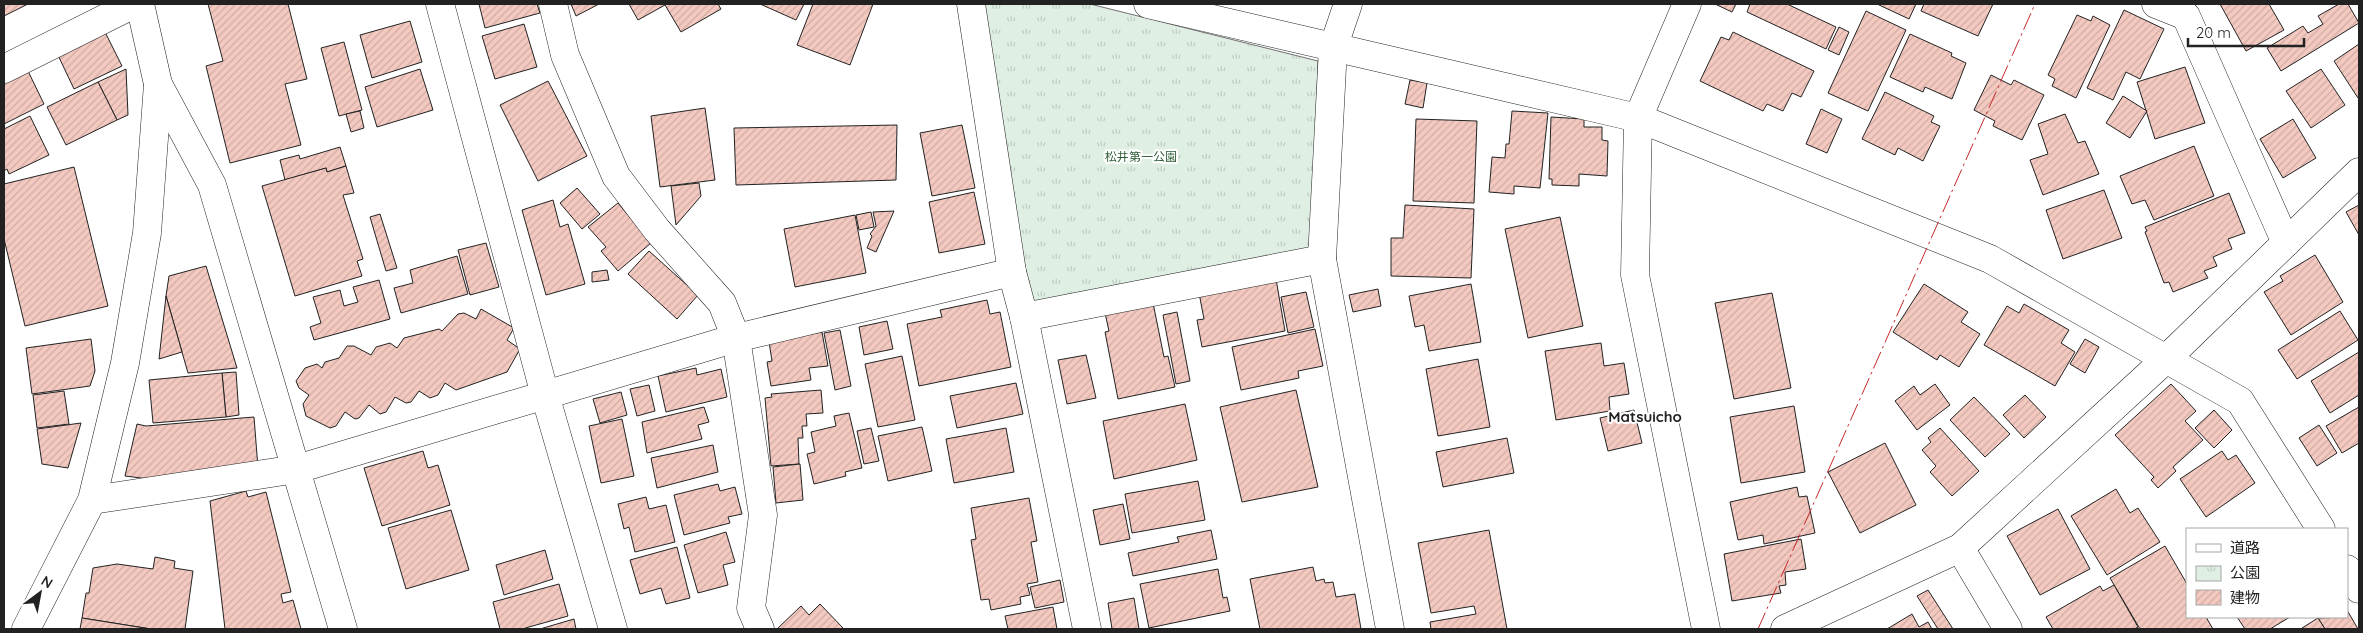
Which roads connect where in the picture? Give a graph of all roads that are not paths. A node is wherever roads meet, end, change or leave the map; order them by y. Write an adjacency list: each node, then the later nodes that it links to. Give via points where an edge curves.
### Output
1 (134, 4): 12 (street)
2 (140, 4): 13 (street)
3 (440, 4): 22 (street)
4 (553, 4): 20 (street, via 565,55 616,176 657,230 722,303)
5 (971, 4): 18 (street)
6 (1148, 4): 11 (street)
7 (1348, 4): 11 (street)
8 (1687, 4): 14 (street)
9 (2156, 4): 10 (street)
10 (2191, 10): 16 (street)
11 (1333, 48): 14 (street); 17 (street)
12 (4, 69)
13 (158, 84): 23 (street, via 212,185); 24 (street, via 147,232 125,363)
14 (1638, 118): 21 (street, via 1990,259); 35 (street, via 1635,275)
15 (2359, 172): 16 (street)
16 (2286, 243): 21 (street)
17 (1322, 259): 19 (street); 34 (street)
18 (1012, 272): 19 (street); 20 (street)
19 (1024, 317): 33 (street)
20 (736, 338): 22 (street); 32 (street, via 763,515 751,608)
21 (2166, 359): 25 (street, via 2240,401); 26 (street)
22 (545, 395): 23 (street); 31 (street)
23 (297, 469): 24 (street); 30 (street)
24 (92, 500): 29 (street)
25 (2320, 528)
26 (1960, 548): 36 (street); 37 (street)
27 (2348, 571): 28 (street)
28 (2359, 589)
29 (26, 629)
30 (343, 629)
31 (613, 629)
32 (760, 629)
33 (1087, 629)
34 (1390, 629)
35 (1706, 629)
36 (1785, 629)
37 (2008, 629)

